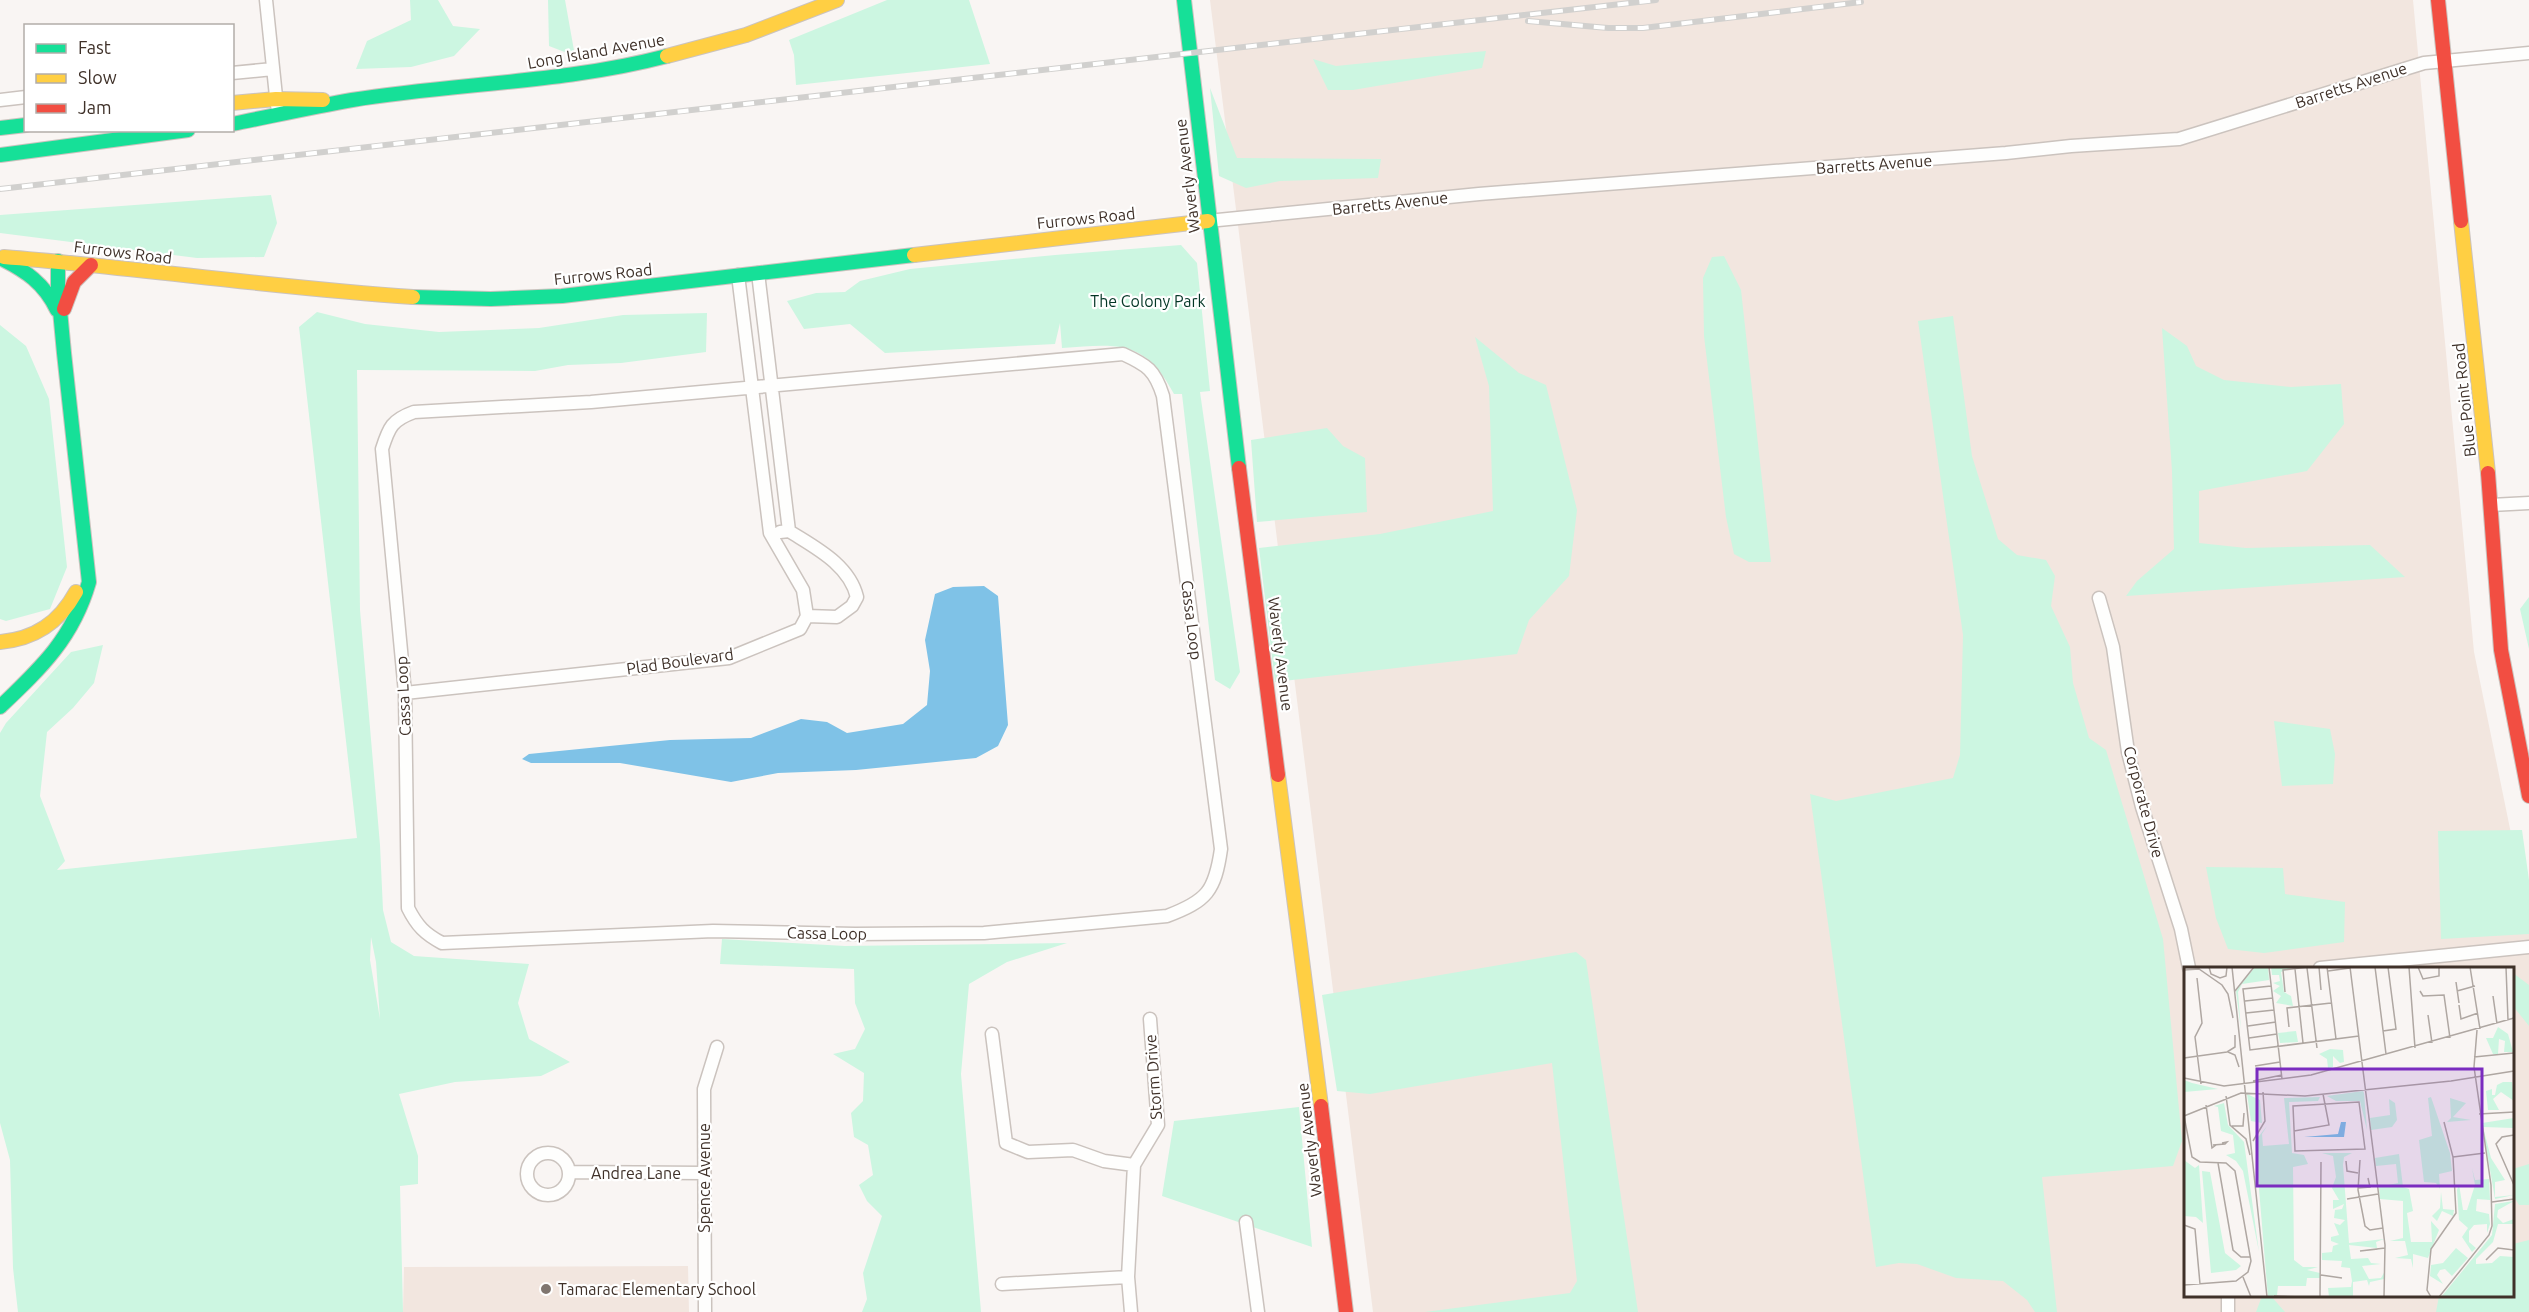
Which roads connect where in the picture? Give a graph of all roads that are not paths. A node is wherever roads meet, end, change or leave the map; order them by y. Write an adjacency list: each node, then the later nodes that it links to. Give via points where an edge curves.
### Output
1 (266, 0): 7 (street)
2 (837, 0): 12 (main road, Long Island Avenue, via 746,35 660,59 575,74)
3 (1184, 0): 20 (main road, Waverly Avenue)
4 (2438, 0): 6 (main road, Blue Point Road)
5 (2529, 53): 6 (street, Barretts Avenue)
6 (2445, 60): 20 (street, Barretts Avenue, via 2415,65 2179,139 1479,194); 30 (main road, Blue Point Road)
7 (273, 69): 8 (street); 10 (street)
8 (234, 73)
9 (24, 97): 11 (street)
10 (276, 99): 12 (main road, Long Island Avenue); 13 (main road, Long Island Avenue); 14 (street)
11 (0, 100)
12 (353, 100): 14 (main road, Long Island Avenue)
13 (234, 103)
14 (278, 116): 15 (main road, Long Island Avenue)
15 (234, 124)
16 (24, 125): 17 (main road)
17 (0, 128)
18 (173, 132): 19 (main road)
19 (0, 155)
20 (1208, 221): 24 (main road, Furrows Road); 55 (main road, Waverly Avenue)
21 (0, 258): 22 (main road, Furrows Road); 26 (main road, via 35,276 48,291)
22 (58, 261): 23 (main road, Furrows Road); 26 (main road)
23 (91, 265): 25 (main road, Furrows Road, via 368,296 447,300 562,296); 26 (main road, via 74,282)
24 (758, 273): 25 (main road, Furrows Road); 27 (street)
25 (738, 275): 28 (street)
26 (61, 318): 33 (main road)
27 (771, 385): 28 (street, Cassa Loop); 31 (street); 37 (street, Cassa Loop, via 1123,354 1147,365 1163,396 1221,849 1214,881 1206,896 1167,916 984,933 713,931 442,943 426,935 408,908)
28 (751, 387): 32 (street); 37 (street, Cassa Loop, via 591,402 414,412 399,418 388,430 382,449)
29 (2529, 503): 30 (street)
30 (2491, 505): 39 (main road, Blue Point Road, via 2501,650)
31 (789, 531): 32 (street); 35 (street, via 834,561 854,586 857,597 837,617)
32 (770, 533): 35 (street, via 803,590)
33 (86, 551): 36 (main road, via 76,592 63,615 33,637); 38 (main road, via 89,582 74,625 48,661)
34 (2099, 598): 41 (street, Corporate Drive, via 2113,647 2128,752)
35 (807, 616): 37 (street, Plad Boulevard, via 800,629 729,658)
36 (0, 642)
37 (405, 693)
38 (0, 707)
39 (2529, 796)
40 (2529, 947): 42 (street)
41 (2189, 967)
42 (2339, 967)
43 (1150, 1019): 46 (street, Storm Drive, via 1158,1125)
44 (992, 1034): 46 (street, via 1006,1143 1028,1152 1073,1150 1104,1161)
45 (717, 1047): 48 (street, Spence Avenue, via 704,1089)
46 (1134, 1165): 50 (street, Storm Drive)
47 (569, 1172): 48 (street, Andrea Lane)
48 (703, 1173): 52 (street, Spence Avenue)
49 (1246, 1222): 54 (street)
50 (1128, 1277): 51 (street); 53 (street, Storm Drive)
51 (1002, 1284)
52 (705, 1312)
53 (1131, 1312)
54 (1258, 1312)
55 (1346, 1312)

